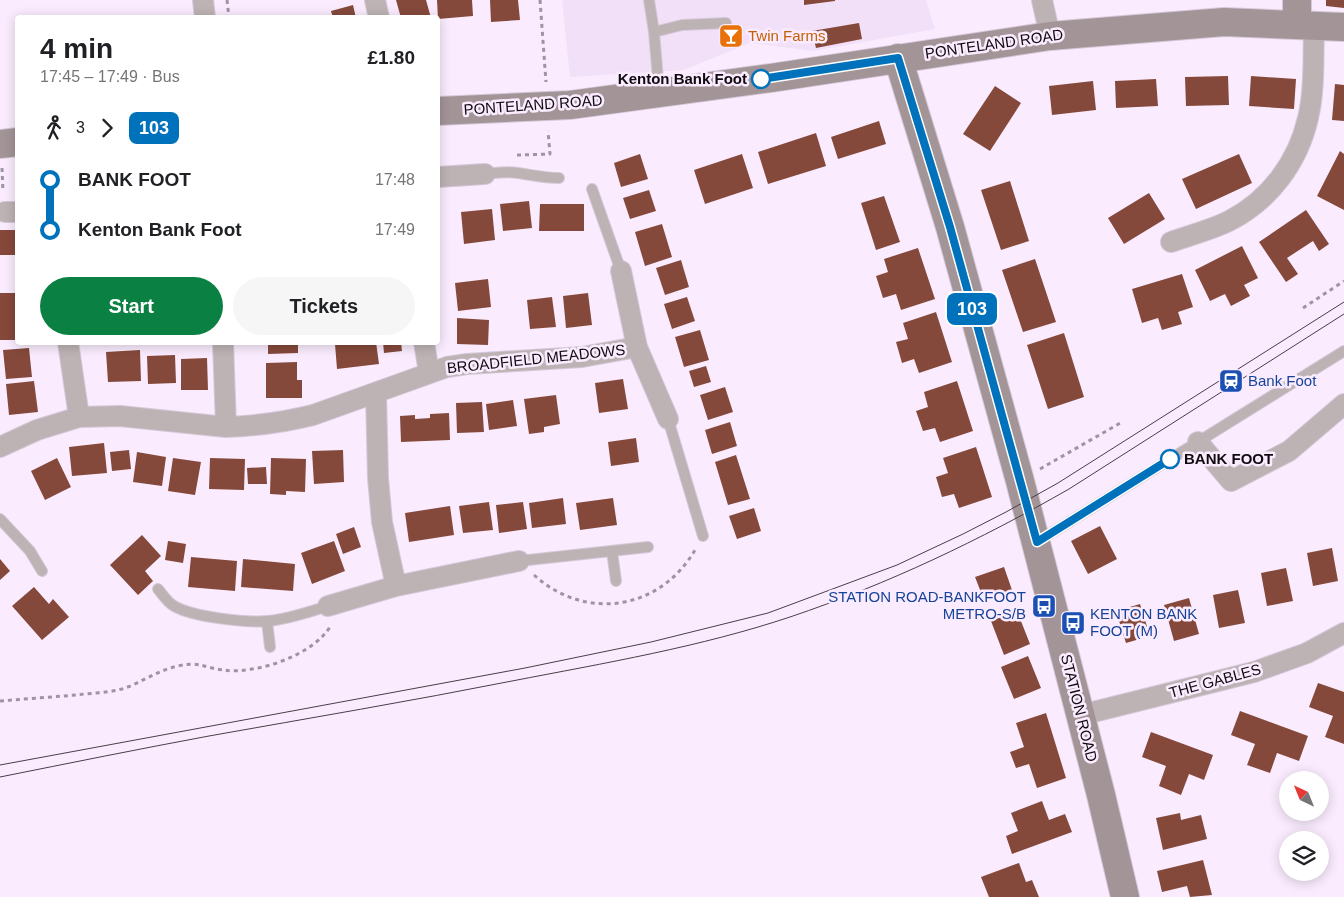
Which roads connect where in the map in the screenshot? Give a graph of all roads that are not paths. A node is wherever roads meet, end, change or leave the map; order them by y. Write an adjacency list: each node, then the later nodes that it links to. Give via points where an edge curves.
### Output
1 (203, 0): 5 (street)
2 (375, 0): 6 (street)
3 (649, 0): 10 (lane)
4 (1042, 0): 11 (street)
5 (205, 15)
6 (378, 15)
7 (1302, 17): 9 (main road, PONTELAND ROAD); 11 (main road, PONTELAND ROAD); 21 (street, via 1312,85 1309,117 1291,164 1272,189 1249,210 1227,222)
8 (726, 23): 10 (lane, via 682,25)
9 (1344, 27)
10 (654, 32): 13 (lane)
11 (1050, 36): 12 (main road, PONTELAND ROAD)
12 (898, 58): 13 (main road, PONTELAND ROAD); 38 (main road, STATION ROAD, via 950,227)
13 (659, 93): 14 (main road, PONTELAND ROAD, via 547,97)
14 (440, 111)
15 (15, 142): 16 (main road)
16 (0, 144)
17 (485, 174): 18 (street); 19 (lane, via 518,172 539,178)
18 (440, 177)
19 (559, 178)
20 (592, 189): 22 (lane)
21 (1171, 242)
22 (621, 271): 26 (street)
23 (68, 345): 31 (street)
24 (223, 345): 33 (street)
25 (424, 345): 28 (street)
26 (637, 347): 28 (street, BROADFIELD MEADOWS, via 582,357 467,364); 32 (street)
27 (1344, 351): 34 (lane)
28 (429, 373): 29 (street, BROADFIELD MEADOWS)
29 (376, 394): 33 (street, BROADFIELD MEADOWS, via 314,416); 44 (street, via 382,522)
30 (1344, 404): 34 (street, via 1289,451 1231,481)
31 (79, 417): 33 (street, BROADFIELD MEADOWS, via 120,416); 35 (street, BROADFIELD MEADOWS)
32 (668, 419): 37 (lane)
33 (226, 427)
34 (1198, 442): 38 (lane)
35 (0, 446)
36 (0, 519): 42 (lane, via 30,551)
37 (703, 536)
38 (1037, 542): 50 (main road, STATION ROAD)
39 (648, 547): 40 (lane)
40 (612, 551): 41 (lane); 43 (lane)
41 (519, 561): 44 (street)
42 (42, 571)
43 (616, 581)
44 (396, 586): 46 (street)
45 (158, 589): 47 (lane, via 174,606 187,611)
46 (328, 606): 47 (lane)
47 (267, 621): 49 (lane)
48 (1344, 633): 50 (street, THE GABLES, via 1307,652 1254,672)
49 (270, 646)
50 (1081, 715): 51 (main road, STATION ROAD)
51 (1125, 897)

